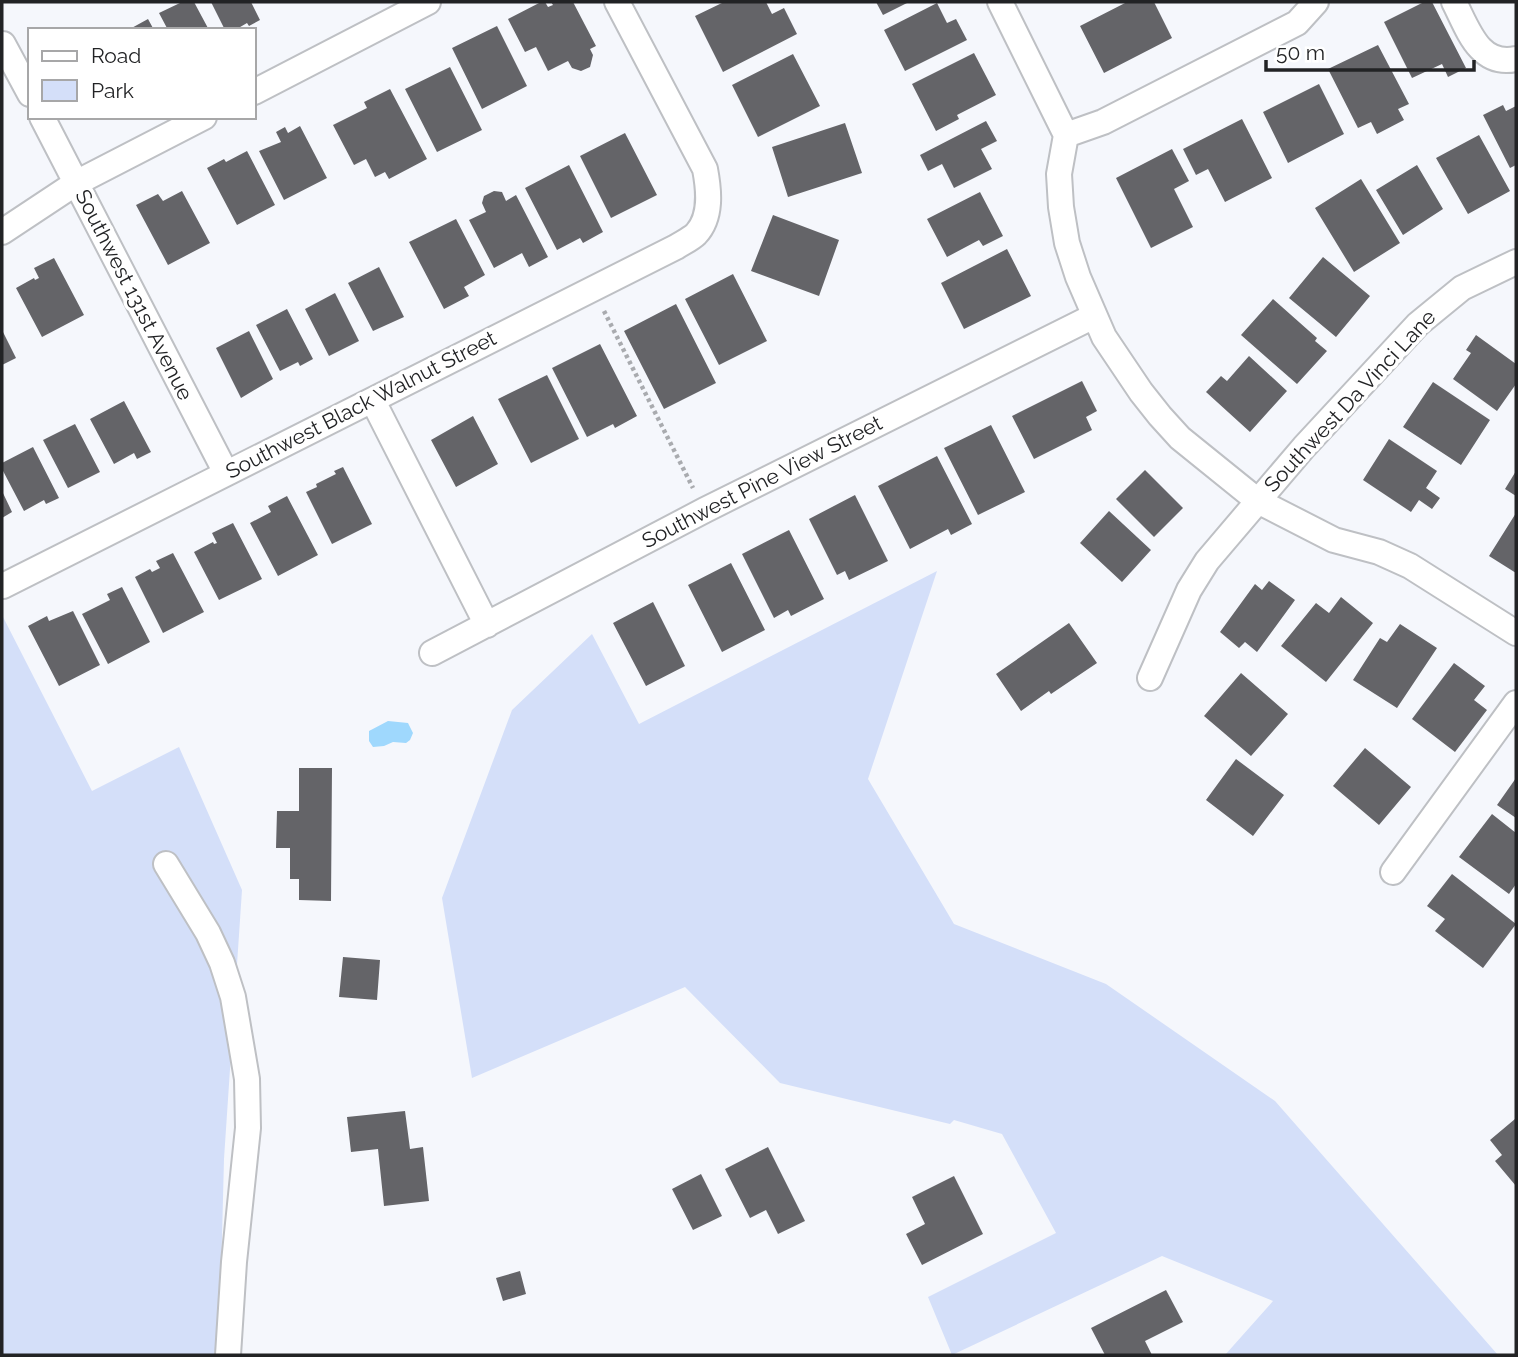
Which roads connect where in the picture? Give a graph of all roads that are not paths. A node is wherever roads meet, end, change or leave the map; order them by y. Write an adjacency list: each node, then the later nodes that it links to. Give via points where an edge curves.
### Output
1 (428, 2): 9 (street)
2 (617, 2): 17 (street, Southwest Black Walnut Street, via 705,169 707,211 696,234)
3 (1000, 2): 12 (street)
4 (1316, 2): 12 (street, via 1284,30)
5 (1454, 2): 7 (street, via 1483,52 1500,60)
6 (3, 44): 8 (street)
7 (1516, 59)
8 (28, 90)
9 (256, 91)
10 (43, 119): 13 (street, Southwest 131st Avenue)
11 (200, 119): 13 (street)
12 (1066, 135): 16 (street, via 1059,174 1061,207 1067,243)
13 (76, 183): 14 (street); 18 (street, Southwest 131st Avenue)
14 (2, 232)
15 (1516, 262): 19 (street, Southwest Da Vinci Lane, via 1462,288 1418,324)
16 (1094, 316): 19 (street, via 1121,365 1160,416 1189,446); 21 (street, Southwest Pine View Street, via 705,510)
17 (373, 401): 18 (street, Southwest Black Walnut Street); 21 (street)
18 (226, 474): 20 (street, Southwest Black Walnut Street)
19 (1258, 501): 22 (street, via 1334,540 1410,566); 24 (street, Southwest Da Vinci Lane, via 1207,561 1189,590)
20 (3, 586)
21 (487, 625): 23 (street, Southwest Pine View Street)
22 (1516, 633)
23 (432, 653)
24 (1150, 678)
25 (1516, 703): 27 (street)
26 (166, 864): 28 (street, via 222,963 233,997 247,1079 248,1128)
27 (1393, 872)
28 (228, 1355)

